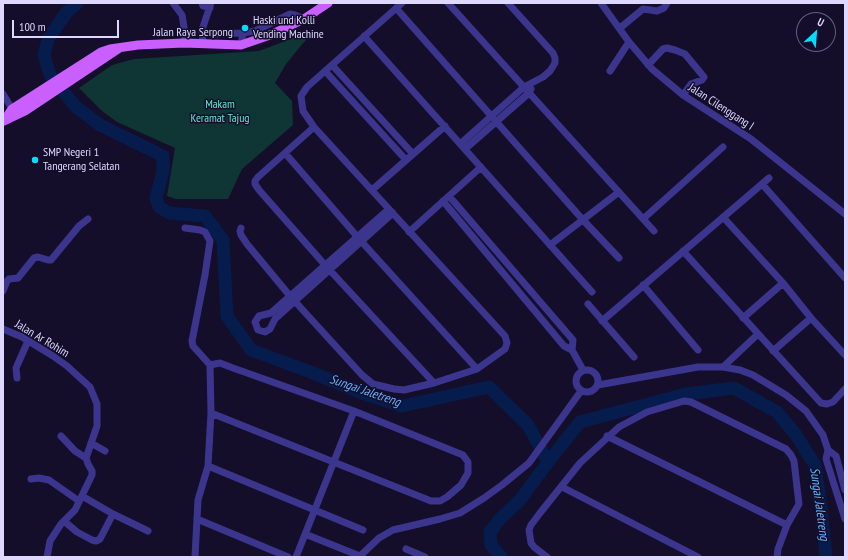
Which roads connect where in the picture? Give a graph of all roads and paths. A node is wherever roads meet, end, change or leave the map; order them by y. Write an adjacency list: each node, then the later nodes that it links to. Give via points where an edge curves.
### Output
1 (173, 3): 16 (street, via 182,15)
2 (202, 3): 9 (street, via 203,6)
3 (328, 3): 10 (main road, Jalan Raya Serpong)
4 (448, 3): 23 (street)
5 (508, 3): 23 (street, via 555,58 550,71)
6 (601, 3): 11 (street, Jalan Cilenggang I)
7 (667, 3): 11 (street, via 664,8 657,11 643,9)
8 (399, 5): 14 (street); 27 (street)
9 (211, 6): 17 (street, via 202,30)
10 (304, 19): 12 (street, via 290,14 255,31); 18 (main road, Jalan Raya Serpong)
11 (620, 28): 15 (street, Jalan Cilenggang I)
12 (243, 33): 13 (street); 18 (street)
13 (213, 34)
14 (364, 36): 19 (street); 29 (street)
15 (629, 42): 20 (street, Jalan Cilenggang I); 22 (street)
16 (184, 43): 17 (main road, Jalan Raya Serpong); 26 (main road, Jalan Raya Serpong, via 138,45 101,52 82,69)
17 (203, 44): 18 (main road, Jalan Raya Serpong)
18 (241, 45)
19 (332, 65): 21 (street); 34 (street)
20 (648, 65): 25 (street, Jalan Cilenggang I); 25 (street, via 663,49 685,54 704,77 691,84)
21 (325, 71): 30 (street, via 301,96 304,111); 35 (street)
22 (610, 71)
23 (526, 90): 27 (street); 40 (street)
24 (3, 94): 26 (street)
25 (683, 95): 44 (street, Jalan Cilenggang I, via 751,139)
26 (14, 112): 28 (main road, Jalan Raya Serpong)
27 (494, 119): 31 (street); 48 (street)
28 (3, 121)
29 (445, 126): 31 (street); 34 (street)
30 (314, 127): 33 (street); 39 (street)
31 (463, 147): 36 (street)
32 (723, 147): 47 (street)
33 (285, 153): 53 (street); 57 (street, via 255,181 255,184)
34 (413, 154): 35 (street)
35 (406, 160): 39 (street)
36 (481, 167): 41 (street); 54 (street)
37 (769, 178): 38 (street)
38 (762, 184): 45 (street); 58 (street)
39 (372, 190): 43 (street)
40 (619, 192): 47 (street); 48 (street)
41 (449, 196): 42 (street); 71 (street, via 573,340)
42 (443, 201): 52 (street); 71 (street, via 564,346)
43 (391, 211): 52 (street); 53 (street)
44 (845, 214)
45 (723, 217): 55 (street); 59 (street)
46 (88, 219): 61 (street, via 51,260 34,258 18,278 7,281)
47 (643, 219): 51 (street)
48 (583, 220): 54 (street); 56 (street)
49 (185, 228): 76 (street, via 205,232 210,241 192,341 193,346)
50 (241, 228): 63 (street, via 241,235 247,244)
51 (654, 231)
52 (409, 232): 78 (street, via 507,339 505,349)
53 (359, 239): 57 (street); 78 (street)
54 (550, 245): 62 (street)
55 (683, 251): 60 (street); 65 (street)
56 (619, 258)
57 (327, 268): 63 (street); 81 (street)
58 (845, 278)
59 (782, 284): 65 (street); 66 (street)
60 (643, 286): 67 (street); 72 (street)
61 (3, 291)
62 (592, 292)
63 (293, 299): 63 (street, via 275,319 270,329 265,332 258,330 255,325 260,315 271,313); 81 (street, via 373,384 404,390)
64 (588, 304): 67 (street)
65 (743, 318): 69 (street)
66 (811, 318): 73 (street); 74 (street)
67 (602, 321): 75 (street)
68 (3, 329): 70 (street, Jalan Ar Rohim)
69 (758, 334): 73 (street); 77 (street)
70 (28, 341): 80 (street, via 16,368); 89 (street, Jalan Ar Rohim, via 53,356 90,387 97,404 97,426)
71 (572, 350): 79 (street)
72 (698, 350)
73 (773, 351): 83 (street, via 821,403 833,402)
74 (845, 355)
75 (634, 357)
76 (210, 365): 85 (street, via 220,364); 86 (street)
77 (723, 367): 82 (street, via 698,367); 90 (street, via 753,375 786,395 806,411 823,435)
78 (477, 368): 81 (street)
79 (583, 370): 82 (street, via 596,374); 84 (street, via 576,380)
80 (17, 378)
81 (434, 383)
82 (598, 385): 84 (street, via 591,392)
83 (845, 389)
84 (581, 391): 109 (street, via 529,463 490,494 460,513 393,530 379,538)
85 (354, 411): 93 (street); 93 (street, via 463,455 468,462 468,473 454,491 440,501 431,501)
86 (211, 413): 93 (street); 94 (street)
87 (61, 436): 92 (street, via 75,451)
88 (607, 436): 96 (street, via 580,463); 104 (street); 104 (street, via 637,417 684,401 779,445 786,449 794,461 799,495 799,504)
89 (91, 443): 91 (street); 92 (street, Jalan Ar Rohim)
90 (828, 450): 97 (street, via 836,456); 102 (street, via 826,459)
91 (105, 451)
92 (86, 458): 98 (street, via 92,475)
93 (333, 462): 99 (street)
94 (208, 466): 99 (street); 101 (street, via 198,500)
95 (31, 479): 98 (street, via 49,480)
96 (562, 487): 115 (street, via 529,530 531,543); 116 (street)
97 (845, 490)
98 (80, 499): 100 (street); 103 (street, via 75,510)
99 (315, 510): 105 (street); 107 (street)
100 (113, 514): 103 (street, via 100,539 96,541 76,532); 106 (street)
101 (197, 519): 111 (street); 112 (street)
102 (845, 519)
103 (64, 521): 110 (street, via 50,541)
104 (788, 524): 117 (street)
105 (363, 530)
106 (148, 531)
107 (305, 534): 109 (street); 113 (street)
108 (406, 549): 114 (street)
109 (360, 556)
110 (47, 557)
111 (195, 557)
112 (288, 557)
113 (296, 557)
114 (425, 557)
115 (547, 557)
116 (698, 557)
117 (777, 557)

